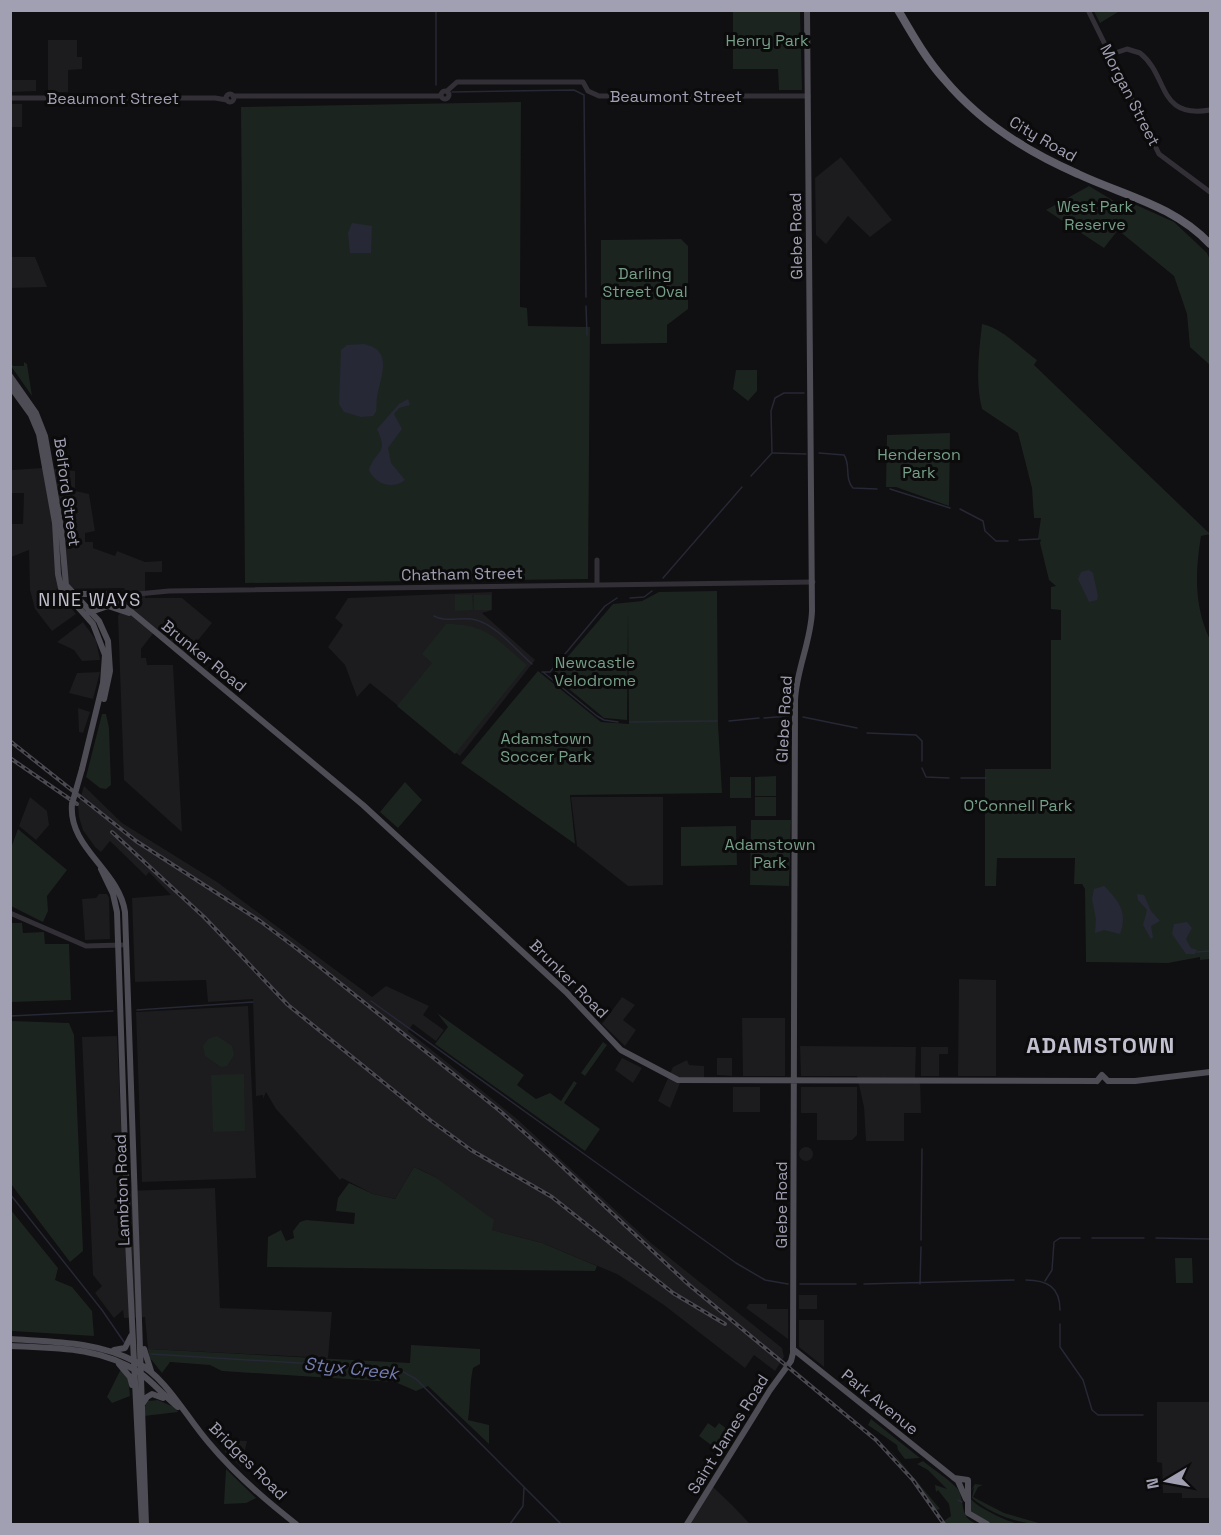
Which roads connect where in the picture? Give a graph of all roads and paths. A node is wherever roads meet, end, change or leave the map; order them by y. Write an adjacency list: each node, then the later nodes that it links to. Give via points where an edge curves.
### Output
1 (807, 10): 5 (main road, Glebe Road)
2 (898, 10): 9 (highway, City Road, via 943,79 1005,135 1066,169 1169,211)
3 (1088, 10): 4 (street, Morgan Street)
4 (1109, 55): 7 (street, via 1127,49 1140,53 1170,100 1189,111); 8 (street, Morgan Street, via 1159,153)
5 (808, 96): 6 (street, Beaumont Street, via 598,96 588,91 583,82 456,82 447,91 447,98); 13 (main road, Glebe Road)
6 (10, 98)
7 (1210, 110)
8 (1210, 192)
9 (1210, 244)
10 (10, 376): 15 (main road, Belford Street, via 36,413 45,436 61,527 64,580)
11 (10, 386): 17 (main road, Belford Street, via 32,415 39,434 62,588)
12 (597, 560): 14 (street)
13 (813, 582): 14 (street, Chatham Street); 24 (main road, Glebe Road, via 812,626 797,675 795,701)
14 (597, 585): 16 (street, Chatham Street, via 169,591)
15 (72, 594): 16 (main road, Chatham Street, via 103,593); 17 (main road, Belford Street)
16 (112, 598): 17 (street, Chatham Street); 18 (main road, Brunker Road)
17 (88, 611): 18 (main road, via 108,606); 19 (main road, Lambton Road, bridge, via 105,655 104,676 72,804 78,834)
18 (129, 613): 24 (main road, Brunker Road, via 363,805 559,986 621,1050 684,1082)
19 (99, 863): 21 (main road, Lambton Road, via 122,898); 22 (main road, Lambton Road, via 116,903)
20 (10, 913): 22 (street, via 86,946)
21 (126, 945): 22 (street); 27 (main road, Lambton Road)
22 (118, 946): 25 (main road, Lambton Road)
23 (1210, 1072): 24 (main road, Brunker Road, via 1135,1081 1108,1081 1102,1075 1097,1081)
24 (795, 1082): 30 (main road, Glebe Road)
25 (133, 1333): 29 (main road, via 122,1350); 33 (main road, Lambton Road)
26 (10, 1339): 29 (main road)
27 (141, 1340): 33 (main road, Lambton Road); 35 (main road)
28 (10, 1346): 32 (main road, Bridges Road, via 82,1351)
29 (96, 1347): 33 (main road)
30 (793, 1349): 31 (main road, Glebe Road); 43 (main road, Park Avenue, via 963,1484 968,1514)
31 (792, 1358): 42 (main road, Saint James Road)
32 (114, 1360): 34 (main road, Bridges Road); 36 (main road, via 129,1374)
33 (138, 1363): 34 (main road, Lambton Road); 35 (main road, Bridges Road)
34 (138, 1372): 36 (main road, Lambton Road); 37 (main road, Bridges Road); 38 (main road, Lambton Road)
35 (154, 1376): 39 (main road, Bridges Road)
36 (136, 1397): 40 (main road, Lambton Road)
37 (169, 1400): 38 (main road, via 159,1394 150,1395); 39 (main road, Bridges Road)
38 (142, 1410): 40 (main road, Lambton Road)
39 (185, 1414): 41 (main road, Bridges Road, via 219,1454)
40 (144, 1524)
41 (296, 1524)
42 (687, 1524)
43 (987, 1524)

